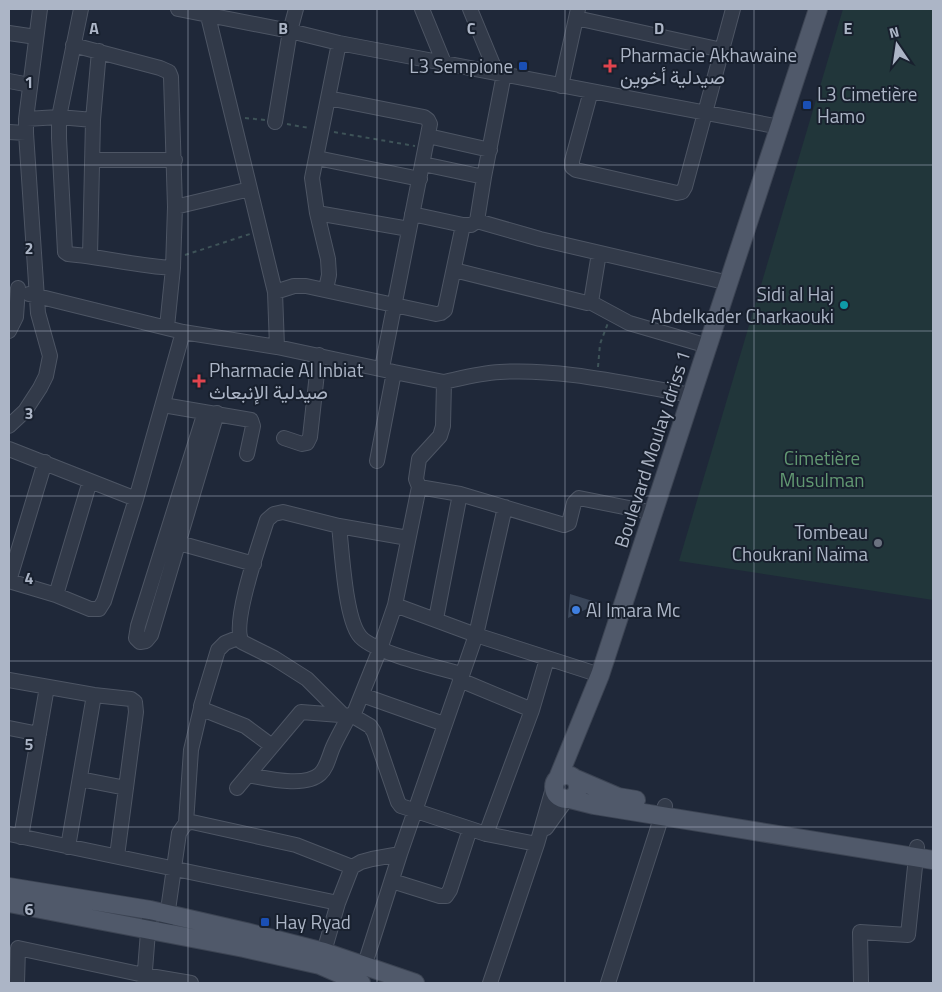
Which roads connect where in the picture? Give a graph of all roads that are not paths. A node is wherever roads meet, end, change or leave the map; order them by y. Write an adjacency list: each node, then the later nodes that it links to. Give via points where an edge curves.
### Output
1 (40, 9): 13 (street)
2 (81, 9): 15 (street)
3 (178, 9): 10 (street)
4 (296, 9): 11 (street)
5 (422, 9): 18 (street)
6 (470, 9): 19 (street)
7 (733, 9): 16 (street)
8 (818, 9): 30 (main road, Boulevard Moulay Idriss 1)
9 (577, 14): 16 (street); 22 (street)
10 (208, 16): 11 (street); 41 (street)
11 (290, 31): 14 (street); 29 (street)
12 (9, 32): 13 (street)
13 (36, 37): 21 (street)
14 (339, 43): 18 (street); 24 (street)
15 (74, 45): 17 (street); 26 (street)
16 (722, 50): 25 (street)
17 (99, 51): 28 (street); 37 (street, via 169,72 172,79)
18 (444, 63): 19 (street)
19 (500, 73): 22 (street); 34 (street)
20 (9, 82): 21 (street)
21 (30, 85): 27 (street)
22 (560, 86): 23 (street)
23 (591, 91): 25 (street); 25 (street, via 572,167 677,193 685,187)
24 (328, 98): 33 (street, via 424,117 430,124); 35 (street)
25 (705, 114): 30 (street)
26 (59, 117): 27 (street); 28 (street); 49 (street, via 65,252)
27 (26, 119): 32 (street)
28 (93, 120): 36 (street)
29 (275, 122)
30 (780, 127): 52 (main road, Boulevard Moulay Idriss 1)
31 (9, 132): 32 (street)
32 (26, 134): 55 (street)
33 (427, 142): 34 (street); 38 (street)
34 (490, 150): 39 (street)
35 (317, 158): 40 (street); 43 (street, via 312,178)
36 (92, 160): 37 (street); 49 (street)
37 (175, 160): 42 (street)
38 (423, 164): 39 (street); 40 (street)
39 (484, 177): 45 (street)
40 (420, 179): 44 (street)
41 (250, 189): 42 (street); 54 (street)
42 (175, 207): 50 (street)
43 (317, 214): 47 (street); 53 (street, via 328,259)
44 (412, 214): 46 (street); 47 (street)
45 (477, 221): 46 (street); 48 (street)
46 (463, 225): 51 (street)
47 (409, 228): 57 (street)
48 (599, 253): 52 (street); 56 (street)
49 (90, 256): 50 (street, via 149,267)
50 (173, 264): 58 (street)
51 (454, 270): 56 (street); 57 (street, via 445,310 441,313)
52 (729, 284): 61 (main road, Boulevard Moulay Idriss 1)
53 (326, 290): 54 (street, via 294,286); 57 (street)
54 (275, 292): 62 (street)
55 (20, 293): 58 (street); 59 (street, via 16,317); 69 (street, via 38,313 50,356 46,376 25,411)
56 (590, 302): 61 (street, via 629,323)
57 (394, 305): 64 (street)
58 (167, 327): 60 (street)
59 (9, 332)
60 (183, 332): 62 (street); 67 (street)
61 (708, 346): 66 (main road, Boulevard Moulay Idriss 1)
62 (277, 347): 63 (street)
63 (319, 355): 64 (street); 70 (street, via 310,438 302,444)
64 (388, 370): 65 (street); 73 (street)
65 (444, 382): 66 (street, via 475,374 546,372); 77 (street, via 443,426 440,436 419,459 416,479)
66 (692, 395): 81 (main road, Boulevard Moulay Idriss 1)
67 (163, 405): 68 (street); 79 (street)
68 (211, 412): 72 (street, via 252,421); 76 (street)
69 (9, 426)
70 (284, 438)
71 (9, 449): 74 (street)
72 (247, 454)
73 (377, 461)
74 (45, 462): 75 (street); 87 (street, via 9,580)
75 (90, 481): 79 (street); 87 (street)
76 (188, 487): 84 (street); 85 (street)
77 (419, 487): 78 (street); 83 (street)
78 (460, 494): 80 (street); 89 (street)
79 (136, 499): 87 (street, via 101,607 90,609)
80 (504, 507): 81 (street, via 564,525 569,523 574,503 579,498); 90 (street)
81 (654, 513): 94 (main road, Boulevard Moulay Idriss 1)
82 (339, 526): 83 (street); 86 (street, via 283,512 274,514 267,520); 92 (street, via 355,626 366,642)
83 (408, 538): 88 (street)
84 (163, 546): 85 (street); 85 (street, via 158,586)
85 (178, 547): 86 (street)
86 (254, 564): 91 (street, via 242,603)
87 (56, 595)
88 (395, 605): 89 (street); 92 (street)
89 (436, 619): 90 (street)
90 (476, 635): 93 (street); 95 (street)
91 (240, 637): 100 (street, via 218,650); 102 (street, via 242,642 307,679)
92 (380, 649): 95 (street); 99 (street)
93 (547, 659): 94 (street); 101 (street)
94 (600, 675): 109 (main road, Boulevard Moulay Idriss 1, via 579,729)
95 (461, 677): 101 (street); 103 (street)
96 (9, 680): 97 (street)
97 (47, 688): 98 (street); 105 (street)
98 (94, 695): 108 (street); 110 (street, via 135,702)
99 (362, 695): 102 (street); 103 (street)
100 (201, 708): 106 (street, via 245,726); 115 (street, via 191,750)
101 (532, 710): 117 (street)
102 (348, 716): 106 (street, via 301,712); 107 (street, via 324,769 315,777 298,781); 113 (street, via 370,726 398,802 405,809)
103 (444, 724): 113 (street)
104 (9, 728): 105 (street)
105 (39, 734): 118 (street)
106 (272, 746): 107 (street)
107 (248, 775): 111 (street)
108 (80, 779): 110 (street); 120 (street)
109 (565, 780): 112 (main road, Boulevard Moulay Idriss 1, via 578,790); 114 (main road); 119 (street)
110 (126, 788): 123 (street)
111 (237, 788)
112 (568, 799): 114 (main road, via 594,805); 119 (street)
113 (415, 811): 116 (street); 122 (street)
114 (664, 811): 121 (main road); 141 (street)
115 (186, 823): 124 (street, via 244,832 296,845); 125 (street, via 179,833)
116 (470, 829): 117 (street); 126 (street, via 446,896)
117 (486, 834): 119 (street)
118 (15, 835): 120 (street)
119 (537, 844): 140 (street)
120 (68, 847): 123 (street)
121 (925, 853): 142 (street, via 908,935 860,932)
122 (400, 854): 124 (street); 126 (street)
123 (117, 856): 125 (street)
124 (352, 867): 129 (street)
125 (173, 869): 129 (street); 131 (street)
126 (392, 881): 135 (street)
127 (9, 887): 130 (main road)
128 (9, 903): 132 (main road)
129 (338, 903): 134 (street)
130 (150, 910): 131 (main road); 132 (street)
131 (168, 914): 132 (street); 134 (main road)
132 (157, 931): 134 (main road, via 244,948); 136 (street)
133 (14, 947): 136 (street); 137 (street)
134 (322, 958): 135 (main road)
135 (361, 977): 139 (main road)
136 (144, 979): 138 (street)
137 (17, 983)
138 (191, 983)
139 (415, 983)
140 (490, 983)
141 (608, 983)
142 (861, 983)

